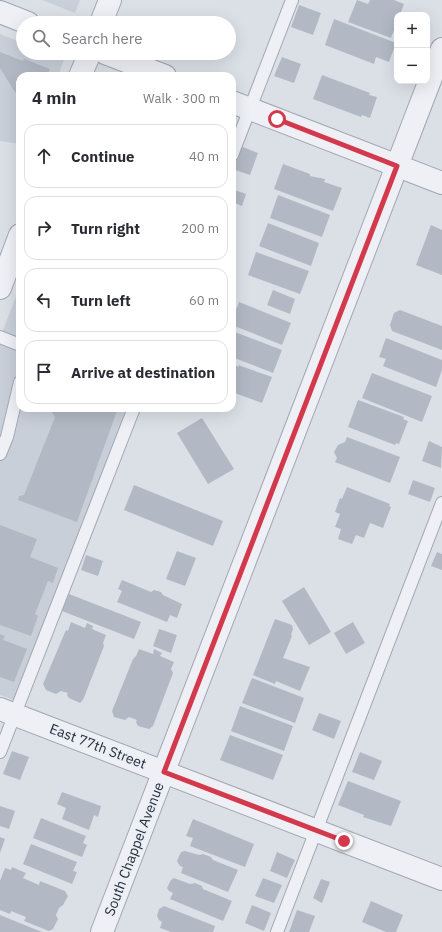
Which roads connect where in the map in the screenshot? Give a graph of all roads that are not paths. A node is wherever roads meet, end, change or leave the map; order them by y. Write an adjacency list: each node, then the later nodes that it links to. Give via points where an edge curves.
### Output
1 (110, 0): 4 (street)
2 (292, 0): 11 (lane)
3 (0, 12): 5 (street)
4 (104, 16)
5 (16, 18)
6 (442, 48): 13 (street, South Chappel Avenue)
7 (87, 60): 10 (street)
8 (118, 60): 9 (street)
9 (138, 71)
10 (82, 72)
11 (241, 105): 12 (lane); 13 (street)
12 (236, 133)
13 (397, 166): 14 (street); 26 (street, South Chappel Avenue)
14 (442, 183)
15 (16, 246): 16 (street)
16 (0, 288)
17 (0, 338): 18 (lane)
18 (16, 344)
19 (16, 395): 21 (lane)
20 (132, 412): 24 (lane)
21 (3, 436): 22 (lane)
22 (0, 454)
23 (442, 503): 27 (lane)
24 (7, 712): 25 (lane); 26 (street, East 77th Street)
25 (0, 752)
26 (164, 772): 27 (street, East 77th Street); 29 (street, South Chappel Avenue)
27 (316, 830): 28 (street, East 77th Street); 30 (lane)
28 (442, 879)
29 (102, 932)
30 (277, 932)

